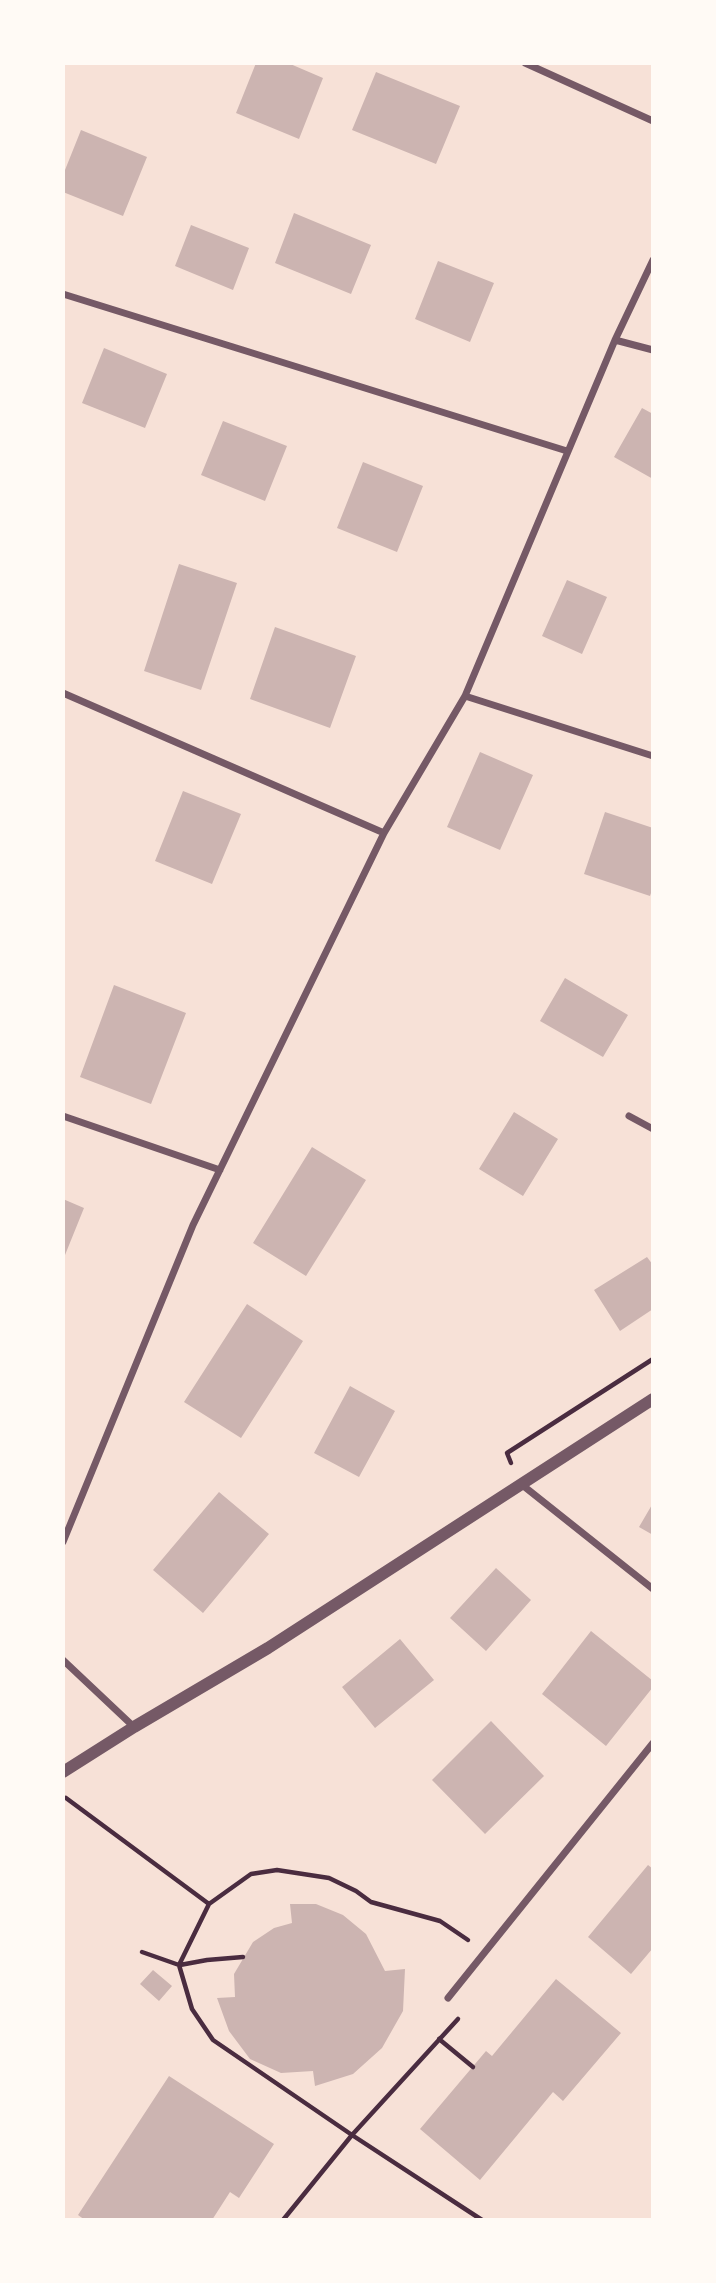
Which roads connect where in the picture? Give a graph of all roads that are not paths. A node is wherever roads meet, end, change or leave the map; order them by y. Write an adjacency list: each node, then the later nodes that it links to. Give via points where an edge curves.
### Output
1 (525, 63): 2 (street)
2 (653, 121)
3 (653, 260): 5 (street)
4 (63, 294): 7 (street)
5 (615, 340): 6 (street); 7 (street)
6 (653, 350)
7 (567, 451): 9 (street)
8 (63, 693): 11 (street)
9 (466, 696): 10 (street); 11 (street)
10 (653, 755)
11 (384, 833): 15 (street)
12 (63, 1116): 15 (street)
13 (629, 1116): 14 (street)
14 (653, 1129)
15 (220, 1170): 18 (street)
16 (653, 1399): 17 (street)
17 (521, 1484): 19 (street); 21 (street, via 268,1647)
18 (63, 1542)
19 (653, 1589)
20 (63, 1660): 21 (street)
21 (134, 1727): 23 (street)
22 (653, 1743): 24 (street)
23 (63, 1772)
24 (448, 1998)

